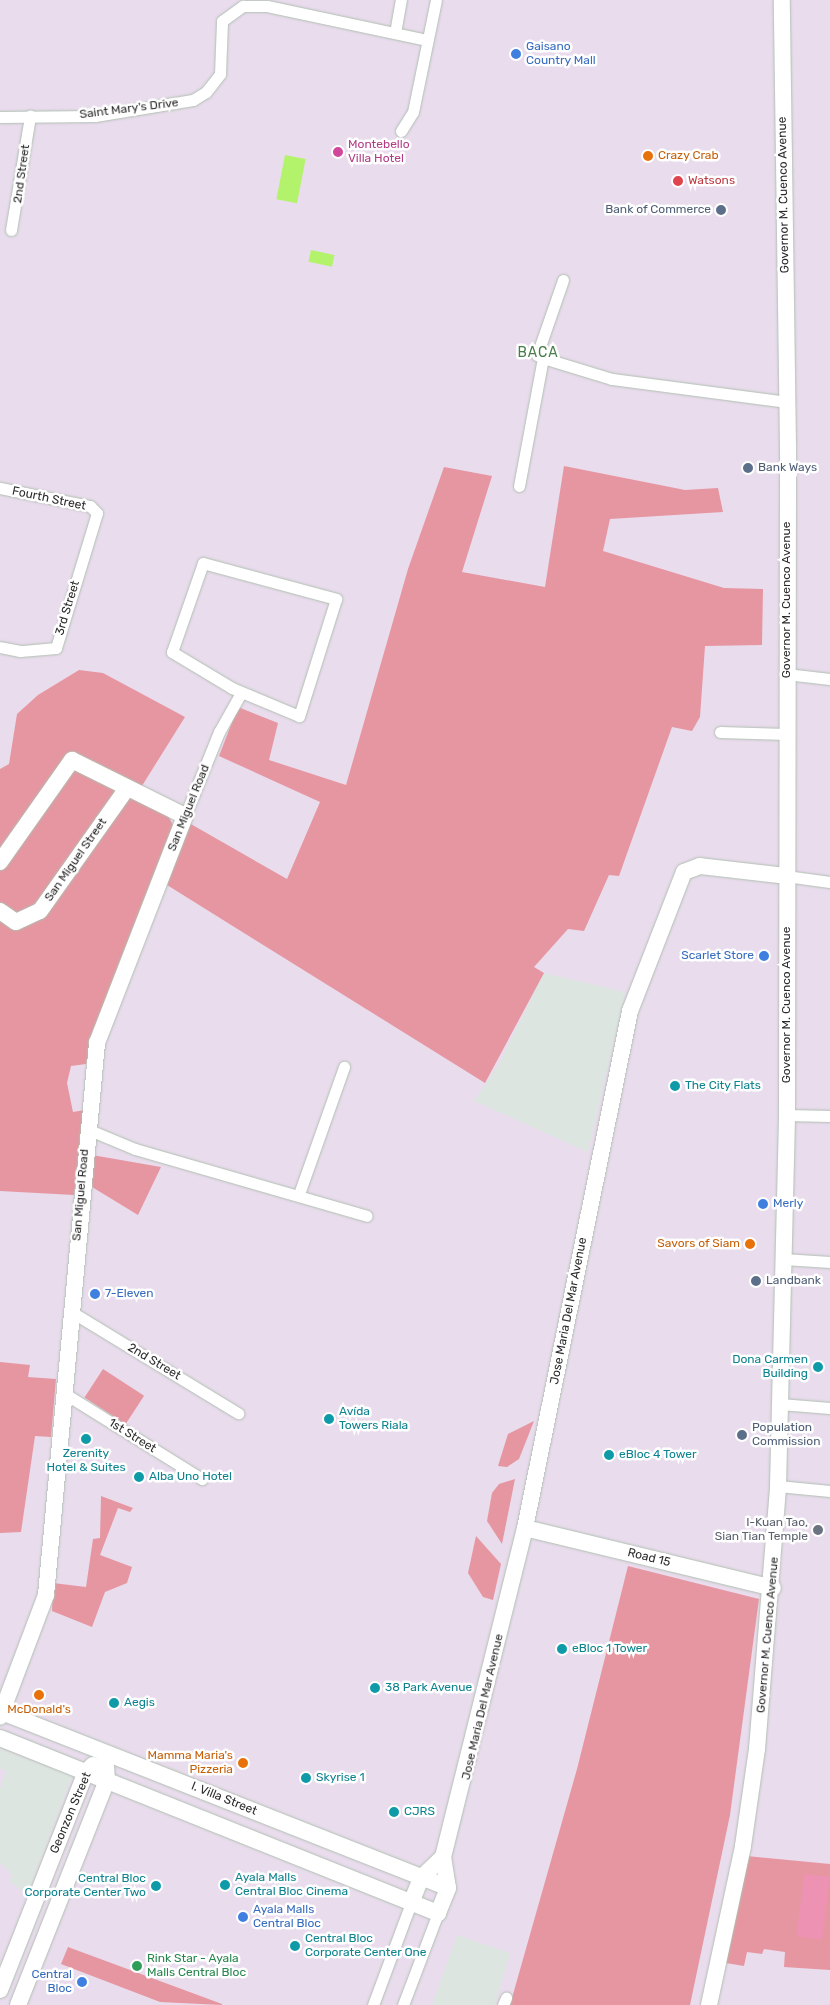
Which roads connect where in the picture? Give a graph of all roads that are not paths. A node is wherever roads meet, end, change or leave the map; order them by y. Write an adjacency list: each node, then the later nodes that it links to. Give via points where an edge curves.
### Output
1 (401, 0): 5 (street)
2 (436, 0): 6 (street)
3 (782, 0): 13 (street, Governor M. Cuenco Avenue)
4 (266, 3): 5 (street, Saint Mary's Drive); 7 (street, Saint Mary's Drive, via 243,6 222,21 220,74 206,92 193,100 95,116)
5 (395, 33): 6 (street, Saint Mary's Drive)
6 (427, 40): 9 (street, via 413,112)
7 (30, 116): 8 (street, Saint Mary's Drive); 10 (street, 2nd Street)
8 (0, 117)
9 (401, 131)
10 (11, 230)
11 (564, 280): 12 (street, via 537,355)
12 (543, 358): 13 (street, via 612,380); 14 (street)
13 (787, 402): 18 (street, Governor M. Cuenco Avenue)
14 (519, 486)
15 (0, 488): 16 (street, Fourth Street, via 90,506)
16 (96, 513): 17 (street, 3rd Street, via 56,648 20,651)
17 (0, 647)
18 (786, 674): 19 (street); 22 (street, Governor M. Cuenco Avenue)
19 (830, 679)
20 (241, 693): 20 (street, via 299,716 336,599 203,563 172,652); 24 (street, San Miguel Road, via 219,732)
21 (720, 732): 22 (street)
22 (786, 734): 26 (street, Governor M. Cuenco Avenue)
23 (127, 788): 24 (street); 25 (street, via 72,760); 28 (street, San Miguel Street, via 40,911 16,922)
24 (185, 816): 32 (street, San Miguel Road, via 97,1043)
25 (0, 862)
26 (786, 876): 27 (street); 30 (street, Governor M. Cuenco Avenue); 45 (street, Jose Maria Del Mar Avenue, via 700,866 684,872 630,1012)
27 (830, 882)
28 (0, 911)
29 (344, 1067): 33 (street)
30 (787, 1115): 31 (street); 35 (street, Governor M. Cuenco Avenue)
31 (830, 1116)
32 (87, 1129): 33 (street, via 135,1149); 37 (street, San Miguel Road)
33 (299, 1194): 34 (street)
34 (367, 1216)
35 (783, 1260): 36 (street); 39 (street, Governor M. Cuenco Avenue)
36 (830, 1262)
37 (70, 1311): 38 (street, San Miguel Road); 41 (street, 2nd Street)
38 (62, 1392): 42 (street, 1st Street); 47 (street, San Miguel Road, via 46,1596)
39 (780, 1404): 40 (street); 43 (street, Governor M. Cuenco Avenue)
40 (830, 1408)
41 (238, 1413)
42 (202, 1479)
43 (778, 1486): 44 (street); 46 (street, Governor M. Cuenco Avenue)
44 (830, 1492)
45 (525, 1528): 46 (street, Road 15); 52 (street, Jose Maria Del Mar Avenue)
46 (773, 1588): 61 (street, Governor M. Cuenco Avenue, via 743,1846)
47 (1, 1713): 49 (street, I. Villa Street)
48 (0, 1738): 50 (street)
49 (105, 1753): 50 (street, Geonzon Street); 51 (street, Geonzon Street); 53 (street, I. Villa Street)
50 (86, 1772): 51 (street); 57 (street, Geonzon Street)
51 (107, 1780): 55 (street); 58 (street, Geonzon Street)
52 (443, 1857): 53 (street); 54 (street, Jose Maria Del Mar Avenue)
53 (421, 1878): 54 (street, I. Villa Street); 55 (street)
54 (448, 1888): 56 (street)
55 (411, 1903): 56 (street); 59 (street)
56 (438, 1913): 60 (street)
57 (0, 1990)
58 (18, 2005)
59 (372, 2005)
60 (403, 2005)
61 (709, 2005)

